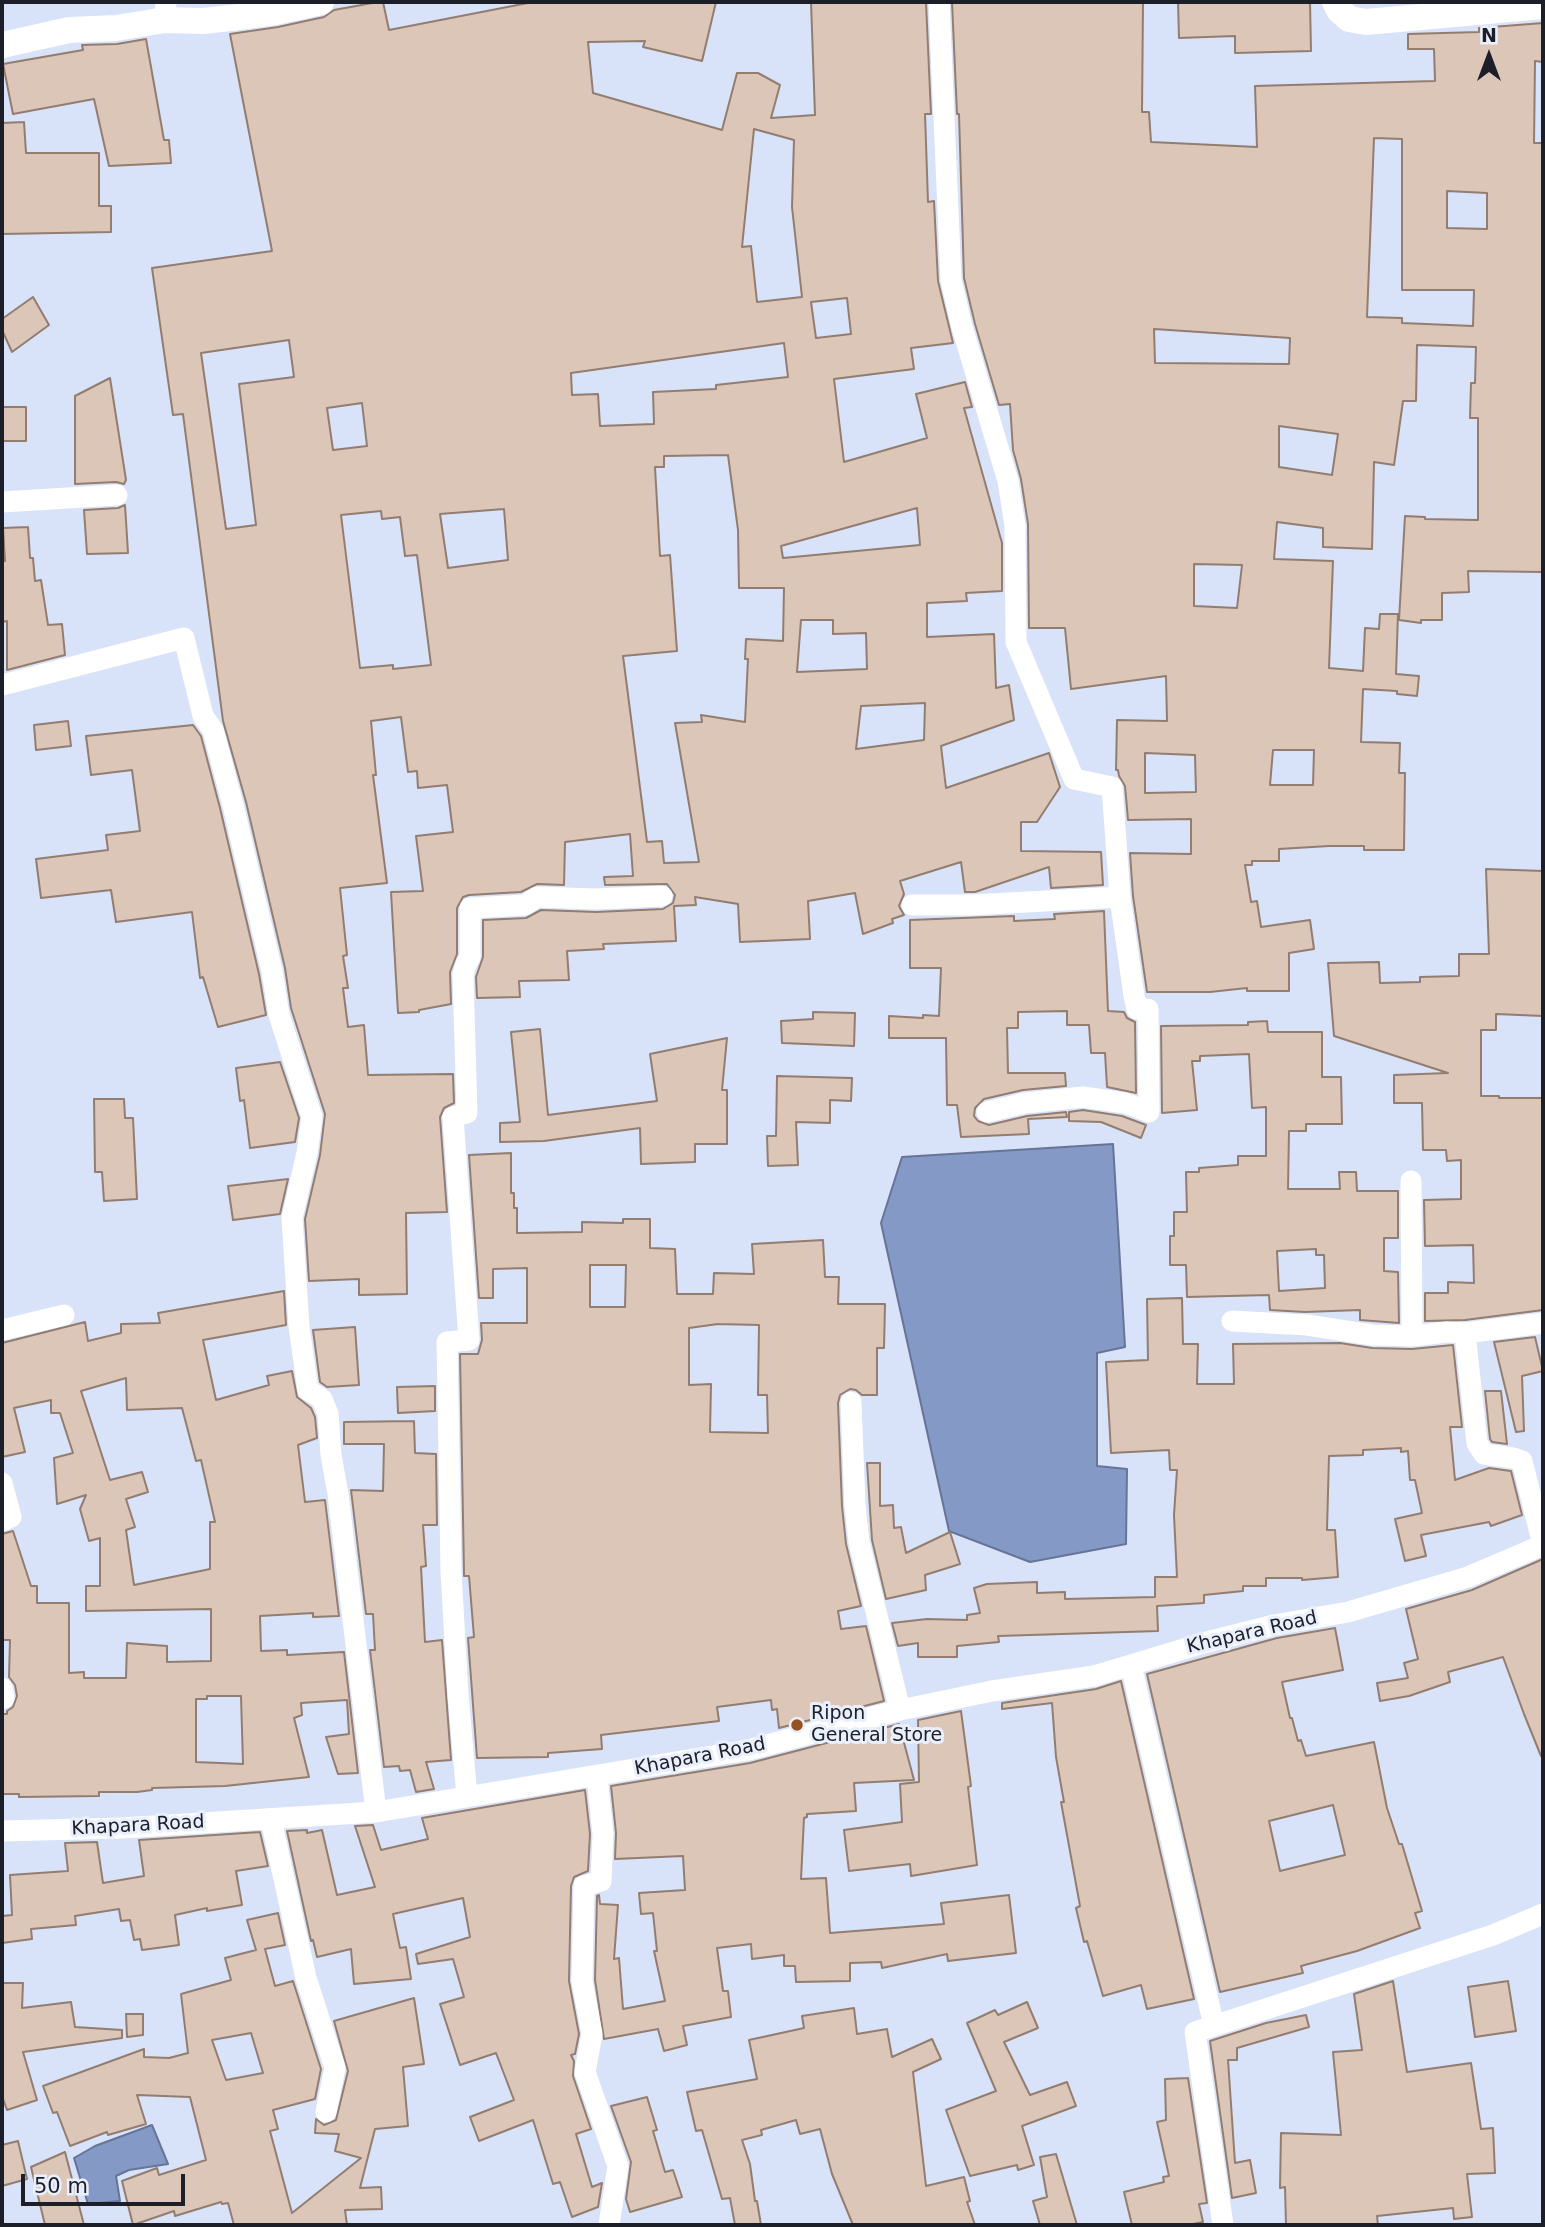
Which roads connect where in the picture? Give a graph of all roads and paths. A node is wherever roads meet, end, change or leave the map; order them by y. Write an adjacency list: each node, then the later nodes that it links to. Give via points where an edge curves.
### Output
1 (321, 2): 6 (street, via 203,21)
2 (939, 2): 12 (street, via 951,280 1008,481 1015,526 1016,642 1074,779 1112,786)
3 (1335, 2): 5 (street, via 1349,19 1366,22)
4 (1543, 6): 5 (street)
5 (1454, 8)
6 (166, 11): 7 (street, via 116,28 69,30)
7 (2, 44)
8 (117, 495): 9 (street)
9 (2, 502)
10 (2, 685): 30 (street, via 184,638 203,716 213,730 233,805 279,1015 312,1117 292,1218 299,1327 308,1390 322,1399 328,1414)
11 (662, 896): 29 (street, via 537,897 525,905 470,908 470,957 463,975 467,1113 453,1117 470,1340 447,1342 451,1572)
12 (1120, 897): 13 (street); 14 (street, via 1137,1009 1149,1009 1149,1112 1083,1097)
13 (912, 905)
14 (987, 1112)
15 (1412, 1181): 21 (street)
16 (64, 1315): 19 (street)
17 (1232, 1321): 21 (street)
18 (1543, 1323): 20 (street)
19 (2, 1330)
20 (1465, 1333): 21 (street); 25 (street, via 1477,1443 1484,1454 1522,1461)
21 (1412, 1336)
22 (851, 1402): 27 (street, via 859,1542)
23 (2, 1483): 24 (street, via 11,1517)
24 (2, 1521)
25 (1542, 1549): 26 (street, Khapara Road, via 1468,1577 1348,1612 1274,1625)
26 (1131, 1665): 27 (street, Khapara Road, via 1094,1676); 34 (street)
27 (900, 1710): 28 (street, Khapara Road, via 748,1750)
28 (597, 1776): 29 (street, Khapara Road); 36 (street, via 603,1834 601,1881 584,1886 582,1981 592,2034 584,2072 618,2166)
29 (467, 1797): 30 (street, Khapara Road)
30 (376, 1812): 31 (street, Khapara Road)
31 (271, 1820): 32 (street, Khapara Road); 35 (street, via 306,1978 335,2068)
32 (2, 1831)
33 (1543, 1914): 34 (street, via 1493,1935)
34 (1214, 2026): 37 (street, via 1195,2032)
35 (326, 2112)
36 (609, 2225)
37 (1223, 2225)

